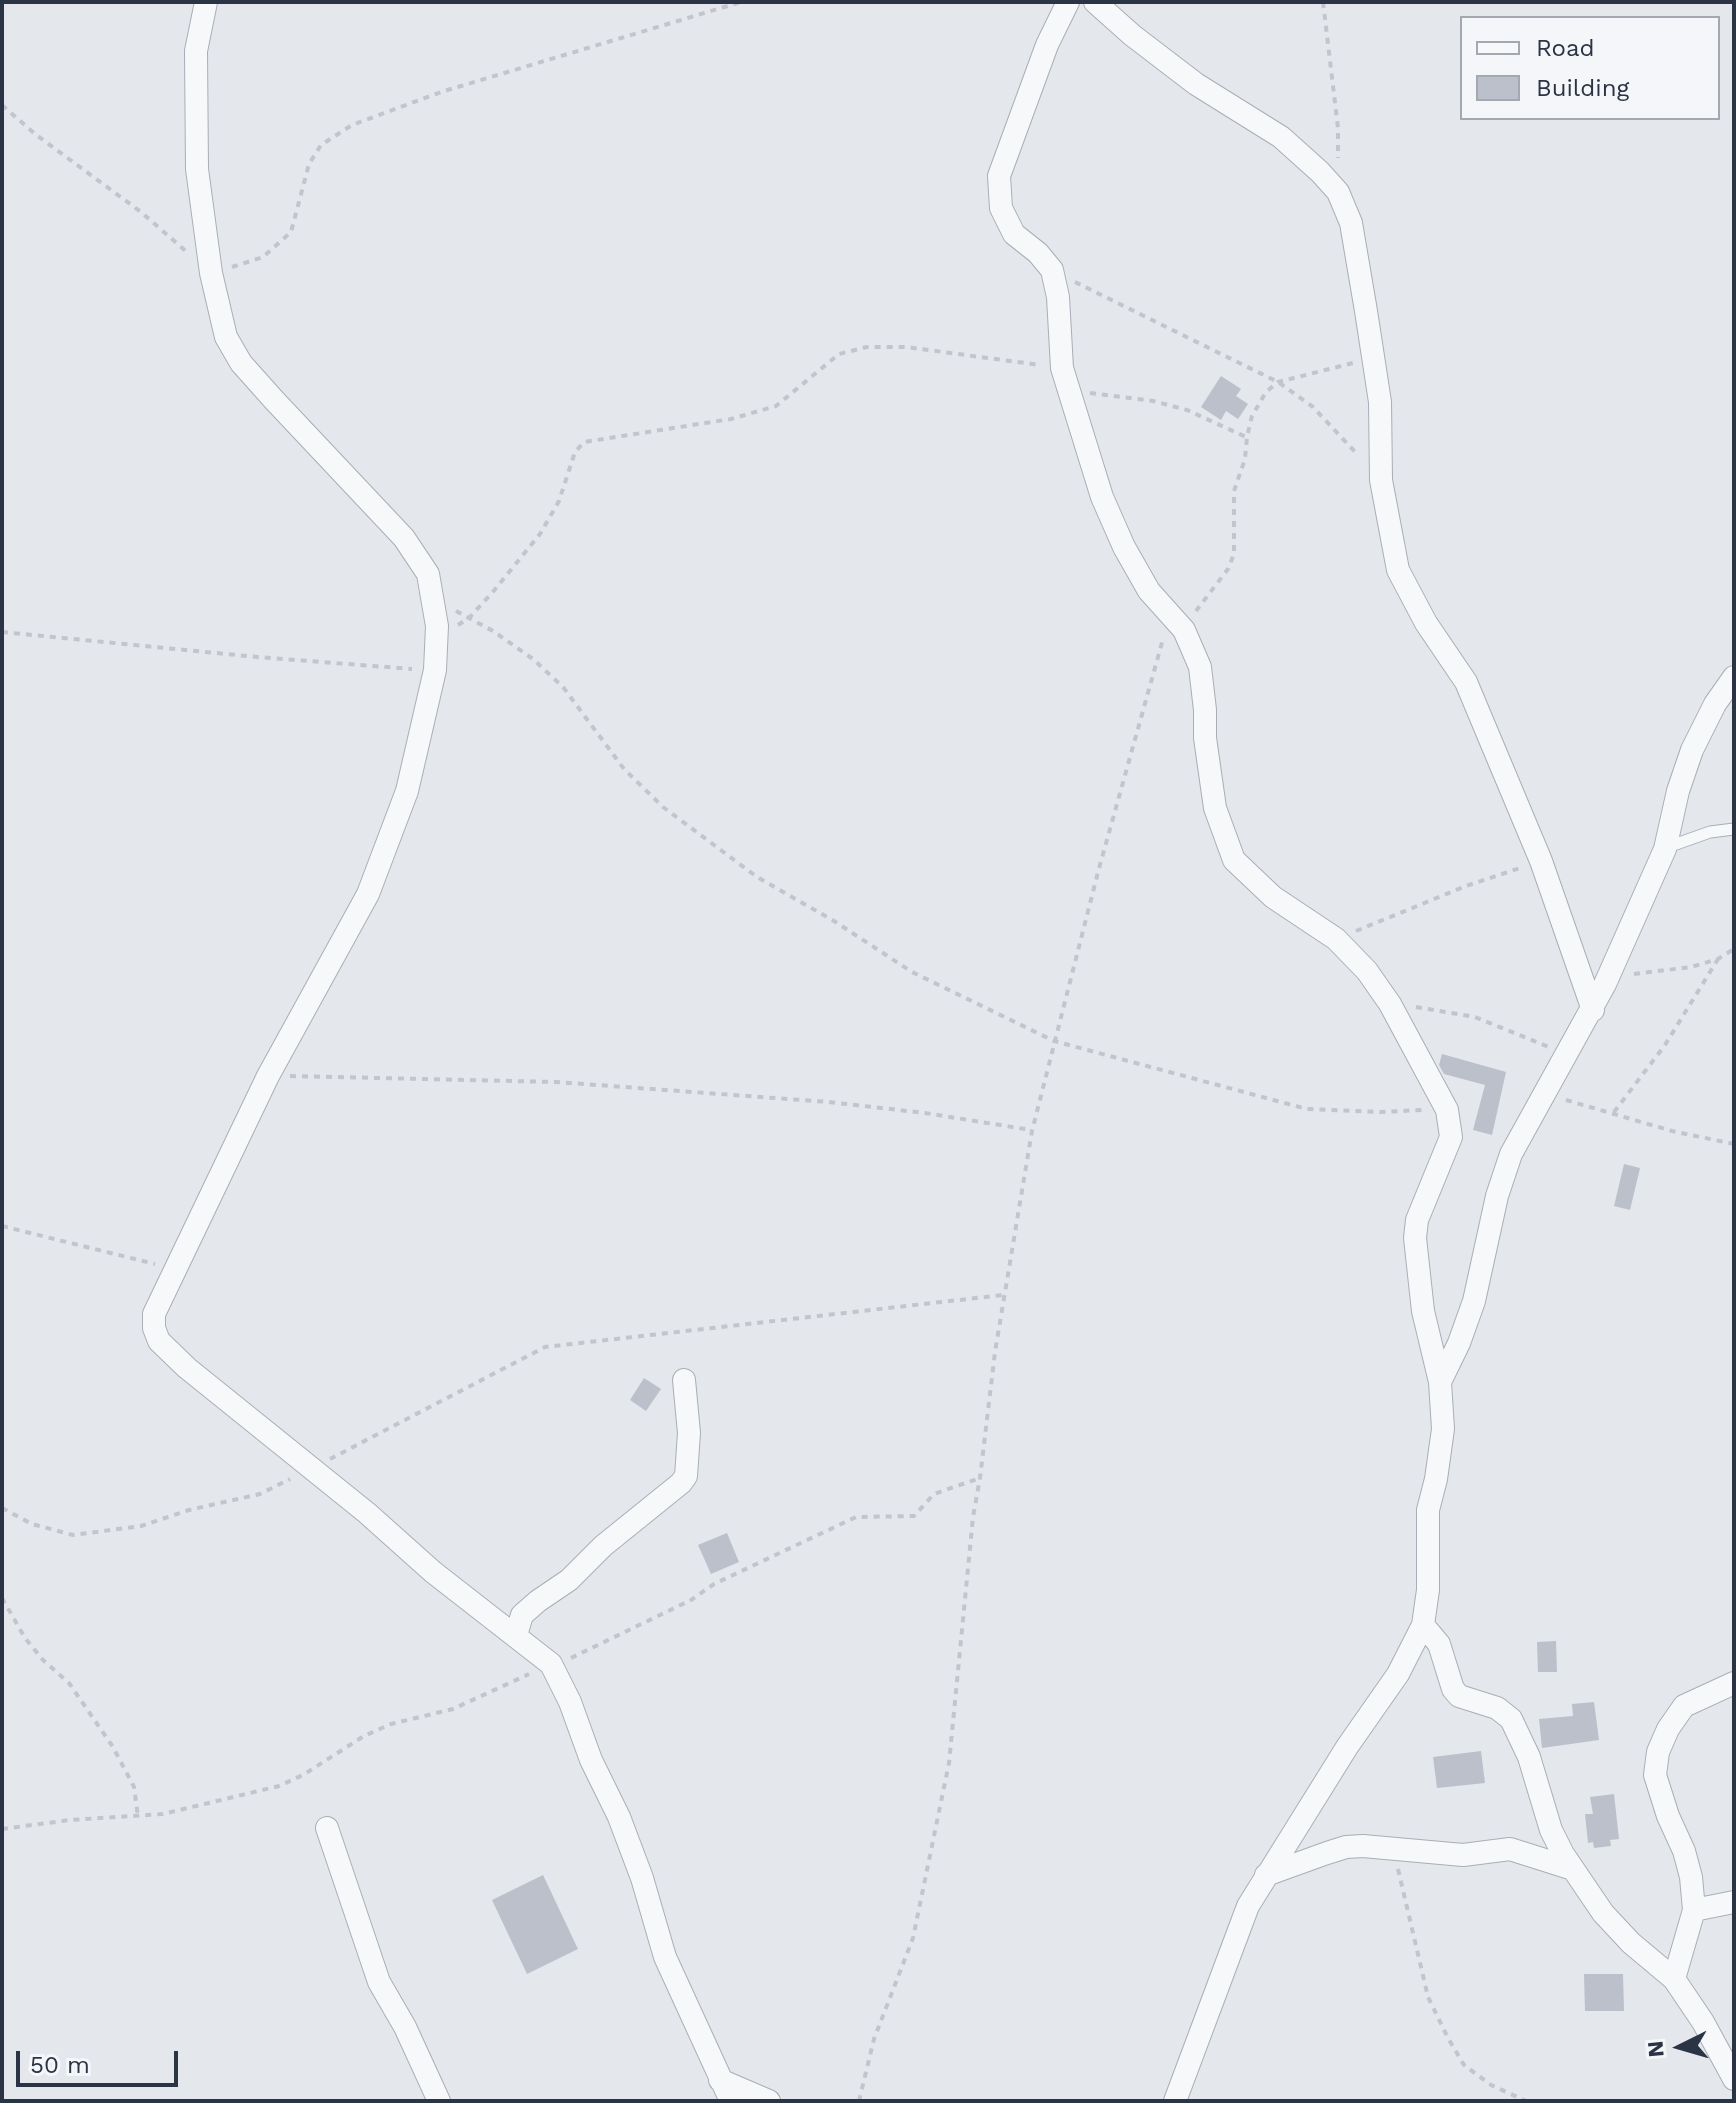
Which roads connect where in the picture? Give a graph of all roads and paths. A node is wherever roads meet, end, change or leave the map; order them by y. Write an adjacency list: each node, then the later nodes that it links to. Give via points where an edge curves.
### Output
1 (206, 2): 9 (street, via 196,51 195,108)
2 (741, 2): 9 (path, via 441,92 352,125 321,145 309,164 296,219 278,246 263,257)
3 (1068, 2): 8 (street, via 999,176 1001,208 1014,234)
4 (1095, 2): 7 (street, via 1196,84 1281,137)
5 (1323, 2): 7 (path, via 1338,128)
6 (2, 105): 9 (path)
7 (1338, 192): 10 (street, via 1351,223)
8 (1052, 270): 11 (street); 12 (path)
9 (211, 273): 15 (street, via 226,337 241,363 404,538 428,574)
10 (1373, 357): 12 (path); 14 (street, via 1380,402)
11 (1065, 379): 13 (path, via 1187,410); 16 (path, via 906,347 867,347 839,354 776,406 731,419 584,442 540,534); 17 (street, via 1102,497 1124,547 1149,591)
12 (1278, 382): 13 (path, via 1252,416); 14 (path, via 1313,407)
13 (1247, 437): 17 (path, via 1234,491 1234,554 1228,569)
14 (1381, 480): 24 (street, via 1398,570 1466,682)
15 (432, 598): 16 (path); 19 (street)
16 (469, 618): 19 (path); 31 (path, via 533,659 563,687 633,779 757,877 912,972)
17 (1176, 622): 25 (street, via 1200,667 1215,808 1234,860 1273,897); 31 (path)
18 (2, 632): 20 (path)
19 (436, 640): 20 (street)
20 (435, 670): 33 (street, via 407,791 368,894)
21 (1734, 677): 23 (street, via 1692,750)
22 (1734, 829): 23 (lane)
23 (1665, 849): 28 (street)
24 (1541, 861): 25 (path); 30 (street)
25 (1336, 939): 29 (street)
26 (1734, 949): 27 (path)
27 (1718, 959): 28 (path, via 1631,974); 36 (path, via 1665,1045)
28 (1605, 984): 30 (street)
29 (1390, 1004): 32 (path, via 1475,1017); 35 (street)
30 (1593, 1010): 32 (street)
31 (1054, 1041): 35 (path, via 1307,1109); 37 (path)
32 (1567, 1055): 34 (street)
33 (268, 1076): 37 (path, via 556,1082 842,1104); 40 (street)
34 (1544, 1095): 36 (path); 43 (street, via 1511,1154 1474,1301)
35 (1447, 1110): 43 (street, via 1451,1137 1417,1220 1415,1238 1423,1311)
36 (1614, 1112): 38 (path)
37 (1032, 1131): 41 (path)
38 (1734, 1144)
39 (2, 1226): 40 (path)
40 (176, 1269): 44 (street, via 154,1314 159,1341)
41 (1004, 1295): 44 (path, via 545,1347); 45 (path)
42 (684, 1380): 49 (street, via 686,1476 522,1615)
43 (1440, 1382): 48 (street, via 1443,1429 1428,1510)
44 (312, 1469): 46 (path, via 260,1494 141,1526 73,1535 32,1524); 49 (street)
45 (980, 1478): 50 (path, via 934,1494 914,1516 856,1517 577,1657); 66 (path, via 949,1763 913,1938 874,2039)
46 (2, 1508)
47 (2, 1598): 52 (path, via 25,1638 69,1683 113,1747 134,1787)
48 (1423, 1625): 56 (street, via 1439,1644 1459,1696 1497,1708 1511,1719 1529,1757 1551,1830); 57 (street, via 1398,1674)
49 (516, 1635): 50 (street)
50 (551, 1664): 52 (path, via 453,1709 364,1736 279,1786); 62 (street, via 619,1817 665,1957)
51 (1734, 1683): 59 (street, via 1684,1706 1658,1752 1655,1775 1684,1851)
52 (138, 1817): 54 (path)
53 (327, 1828): 63 (street, via 379,1982)
54 (2, 1829)
55 (1389, 1848): 56 (street, via 1463,1855 1510,1849); 57 (street, via 1346,1847); 68 (path, via 1428,1997 1448,2038 1464,2065)
56 (1573, 1869): 60 (street, via 1624,1937)
57 (1266, 1875): 67 (street, via 1248,1906)
58 (1734, 1902): 59 (street)
59 (1694, 1910): 60 (street)
60 (1674, 1979): 61 (street)
61 (1734, 2079)
62 (720, 2080): 64 (street); 65 (street)
63 (439, 2101)
64 (731, 2101)
65 (769, 2101)
66 (859, 2101)
67 (1175, 2101)
68 (1526, 2101)

